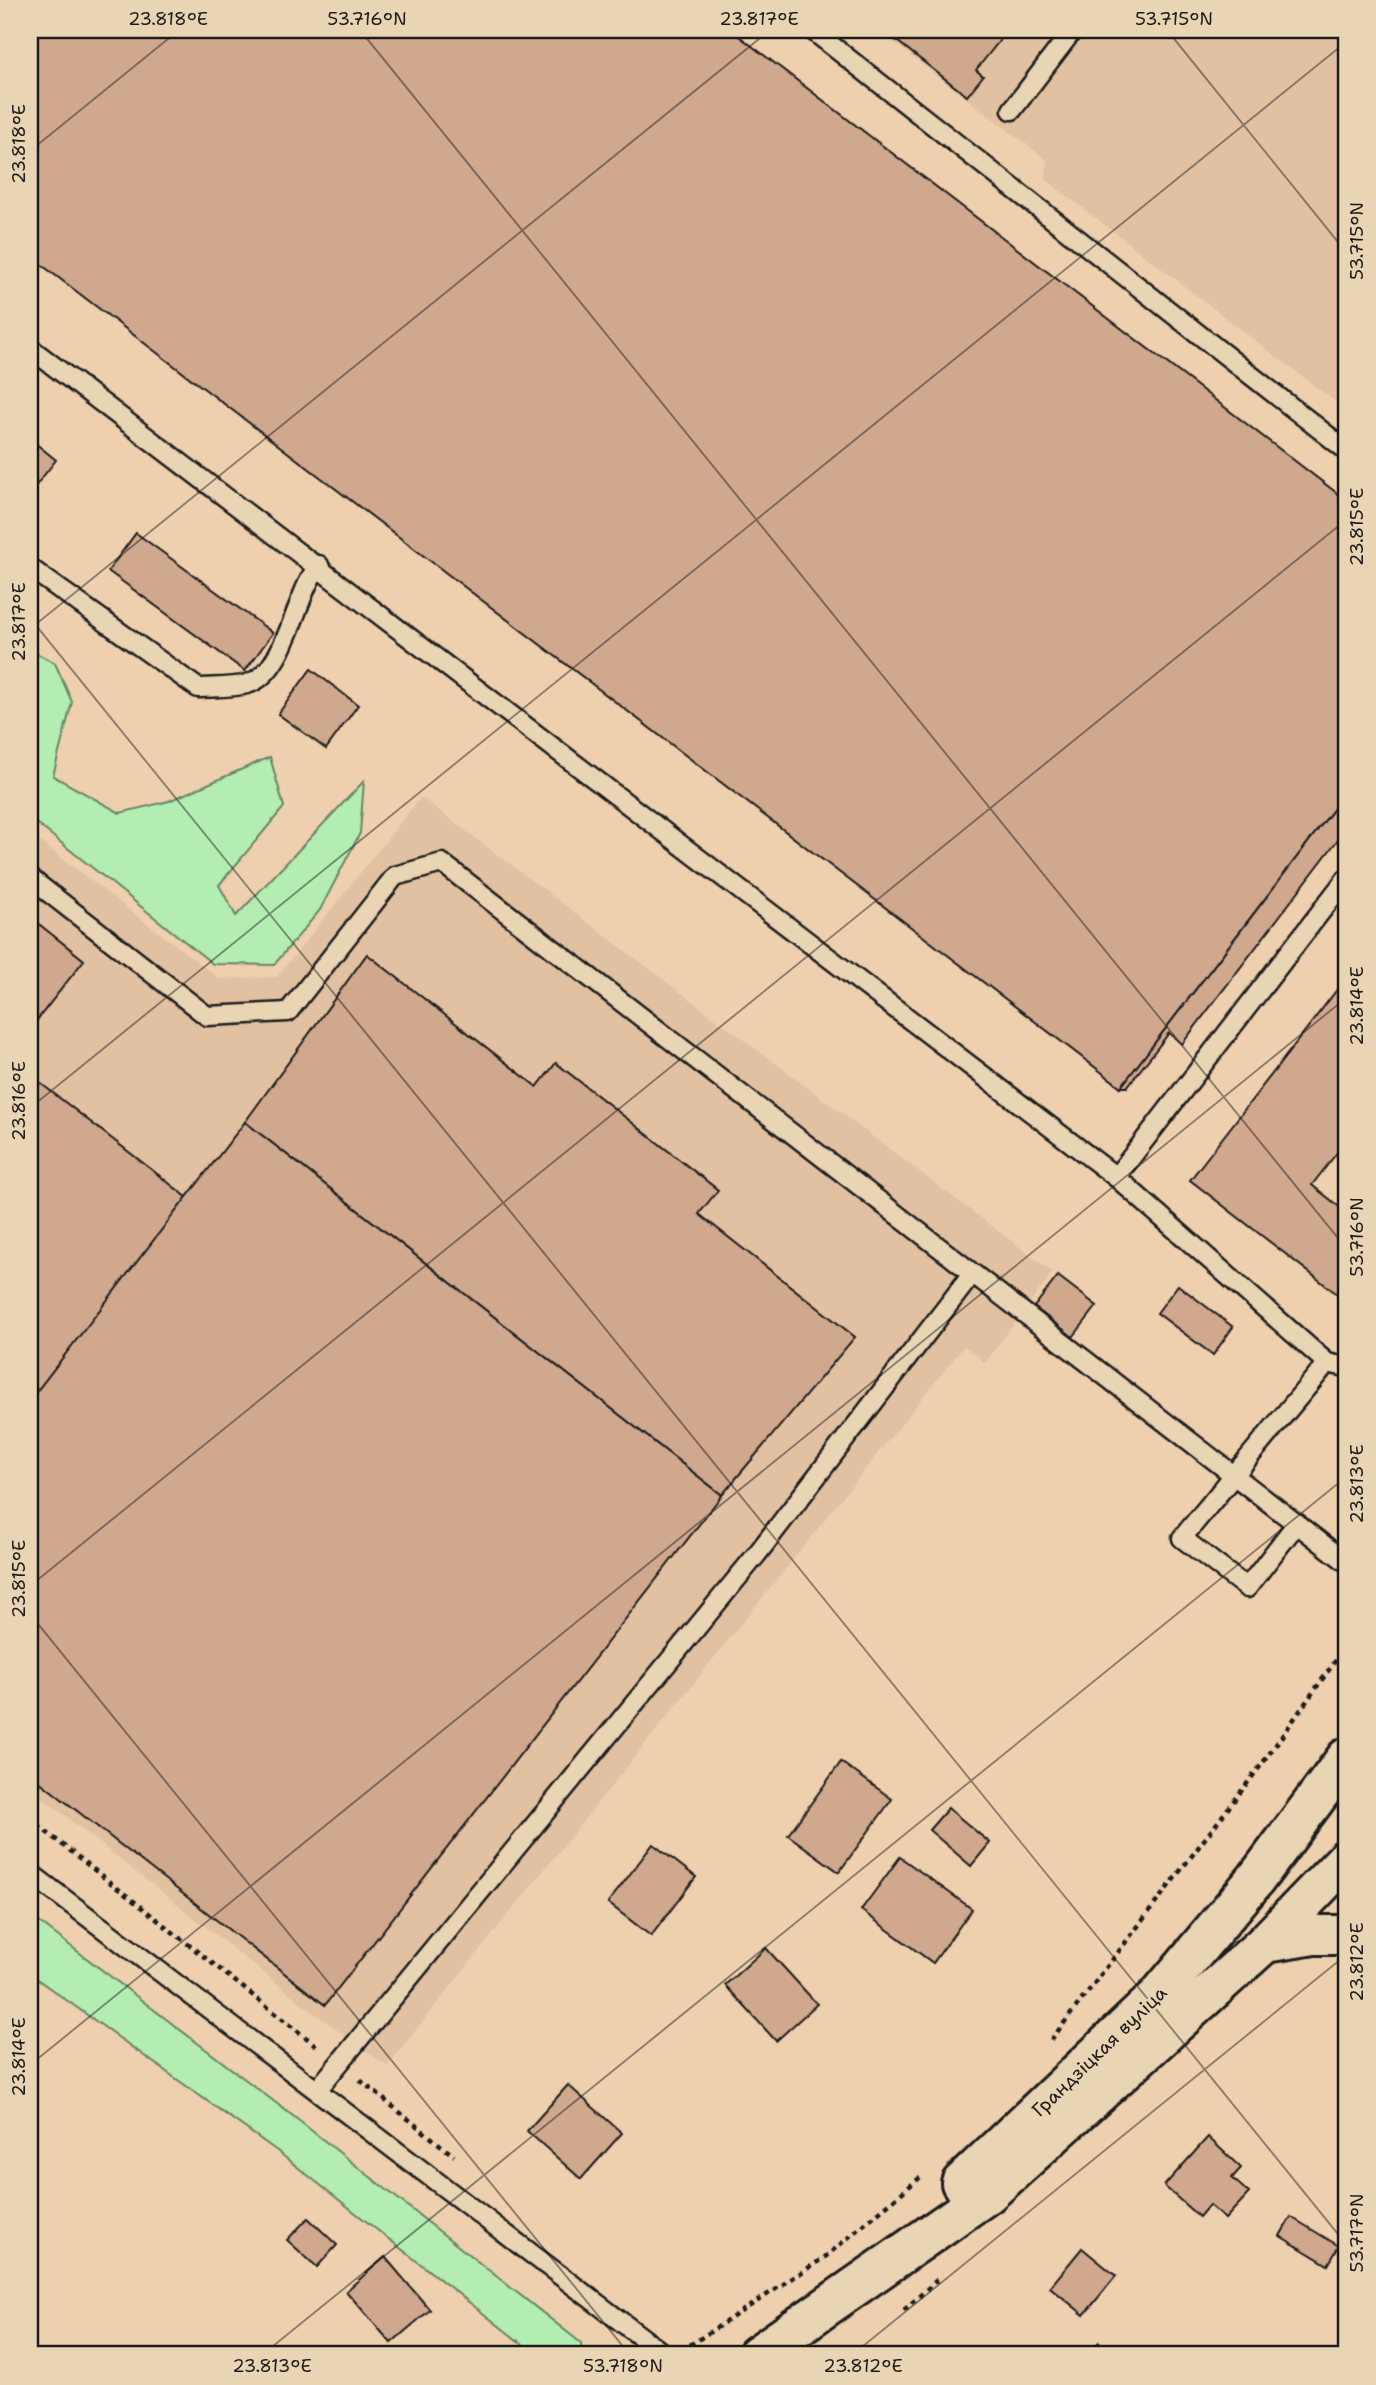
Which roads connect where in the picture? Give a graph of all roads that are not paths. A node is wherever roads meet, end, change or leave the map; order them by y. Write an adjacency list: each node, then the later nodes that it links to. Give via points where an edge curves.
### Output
1 (812, 30): 5 (lane)
2 (1073, 30): 3 (lane)
3 (1012, 110)
4 (30, 348): 6 (lane)
5 (1346, 450)
6 (319, 565): 7 (lane, via 267,671 249,684 198,688); 10 (lane)
7 (30, 568)
8 (30, 878): 11 (lane, via 207,1016 288,1012 395,876 442,863)
9 (1346, 879): 10 (lane)
10 (1116, 1177): 12 (lane)
11 (972, 1274): 14 (lane); 22 (lane, via 757,1554)
12 (1326, 1363): 13 (lane); 14 (lane)
13 (1346, 1367)
14 (1234, 1474): 15 (lane); 15 (lane, via 1182,1538 1247,1588)
15 (1297, 1523): 16 (lane)
16 (1346, 1562)
17 (1340, 1767): 23 (main road, Грандзіцкая вуліца, via 1256,1879 1158,1996)
18 (1346, 1859): 21 (main road, Грандзіцкая вуліца)
19 (30, 1873): 22 (lane)
20 (1346, 1935): 21 (main road)
21 (1265, 1943): 23 (main road, Грандзіцкая вуліца, via 988,2194)
22 (318, 2090): 24 (lane)
23 (838, 2301): 25 (main road, Грандзіцкая вуліца)
24 (674, 2353)
25 (757, 2355)

